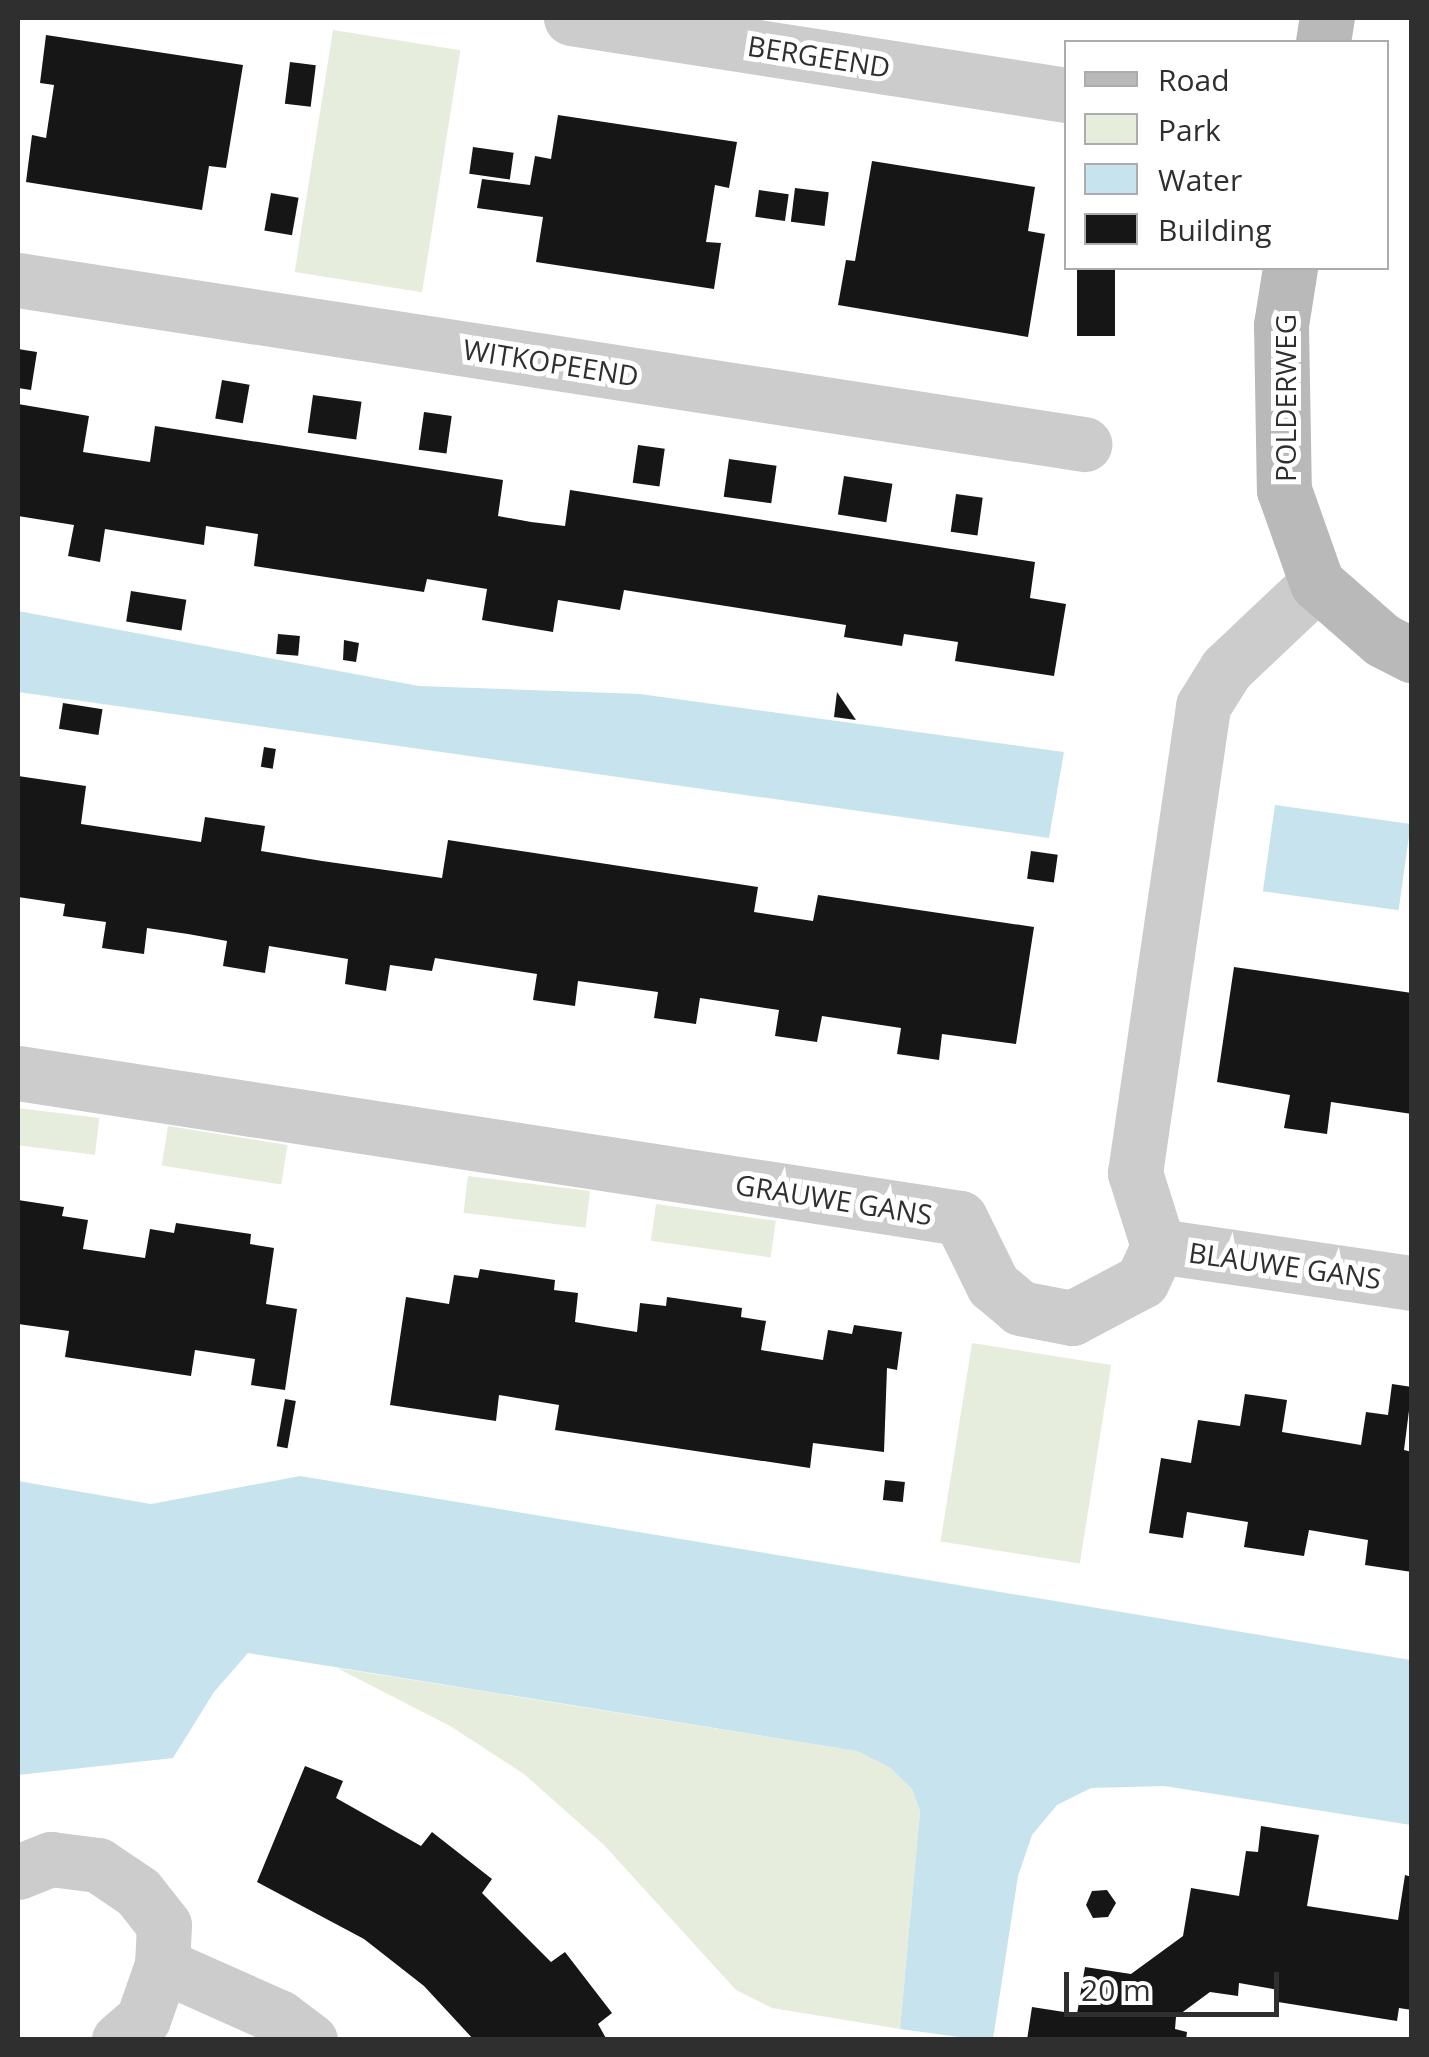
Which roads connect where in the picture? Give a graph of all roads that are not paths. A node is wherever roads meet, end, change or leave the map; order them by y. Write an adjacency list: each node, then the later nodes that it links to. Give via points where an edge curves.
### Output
1 (570, 18): 2 (street, BERGEEND)
2 (1064, 95)
3 (1290, 270): 6 (street, POLDERWEG, via 1280,360 1284,490)
4 (18, 280): 5 (street, WITKOPEEND)
5 (1084, 444)
6 (1317, 583): 7 (street, POLDERWEG, via 1382,640); 9 (street, via 1226,669 1203,706 1134,1173)
7 (1412, 655)
8 (18, 1073): 9 (street, GRAUWE GANS, via 960,1218 993,1285 1020,1308 1072,1318 1142,1281)
9 (1158, 1246): 10 (street, BLAUWE GANS)
10 (1412, 1283)
11 (18, 1872): 12 (street, via 51,1859 98,1865 138,1892 164,1925)
12 (162, 1965): 13 (street, via 143,2020); 14 (street, via 279,2017)
13 (119, 2040)
14 (310, 2040)

